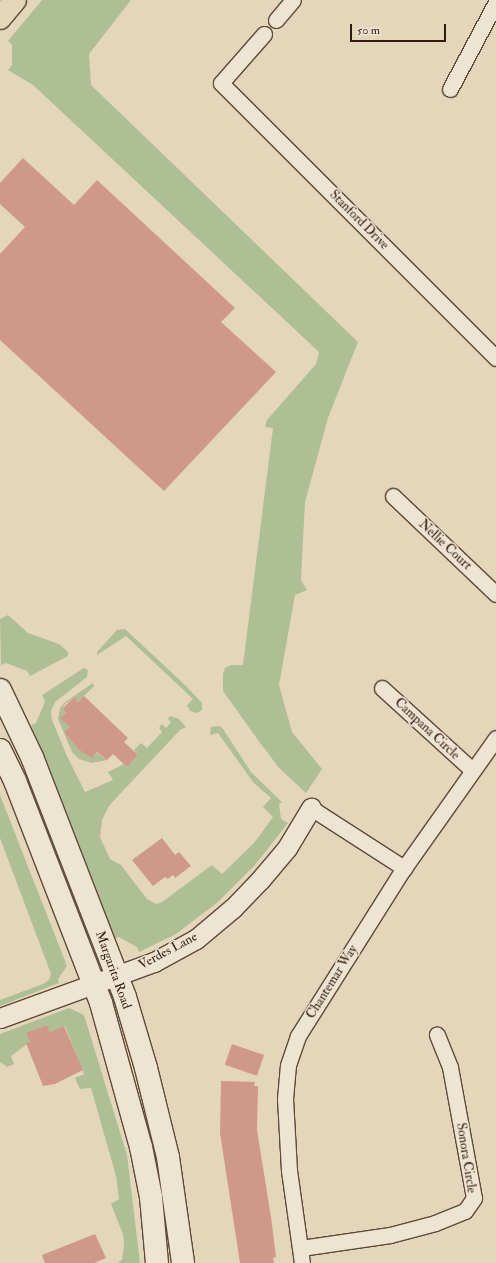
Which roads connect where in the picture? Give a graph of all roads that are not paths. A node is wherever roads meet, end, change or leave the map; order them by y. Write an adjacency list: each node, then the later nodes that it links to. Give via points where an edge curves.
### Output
1 (15, 0): 4 (main road)
2 (293, 0): 5 (street)
3 (496, 2): 7 (street)
4 (0, 18)
5 (276, 20)
6 (264, 34): 8 (street, Stanford Drive, via 221,83)
7 (450, 89)
8 (496, 358)
9 (393, 496): 10 (street, Nellie Court)
10 (496, 594)
11 (382, 688): 15 (street, Campana Circle)
12 (3, 703): 18 (main road, Margarita Road, via 32,757)
13 (496, 738): 15 (street, Chantemar Way)
14 (0, 750): 19 (main road, Margarita Road, via 18,788)
15 (472, 770): 17 (street, Chantemar Way)
16 (311, 808): 17 (street); 18 (street, Verdes Lane, via 286,848 234,908 196,939 154,962)
17 (404, 868): 22 (street, Chantemar Way, via 298,1036 288,1065 285,1099 289,1170)
18 (117, 976): 19 (street, Verdes Lane); 24 (main road, Margarita Road, via 146,1068 164,1142 176,1207)
19 (94, 985): 20 (street, Verdes Lane); 23 (main road, Margarita Road, via 141,1147 151,1197)
20 (0, 1018)
21 (437, 1034): 22 (street, Sonora Circle, via 450,1067 474,1198 465,1211 435,1223 390,1235)
22 (301, 1248): 25 (street, Chantemar Way)
23 (157, 1263)
24 (182, 1263)
25 (302, 1263)

